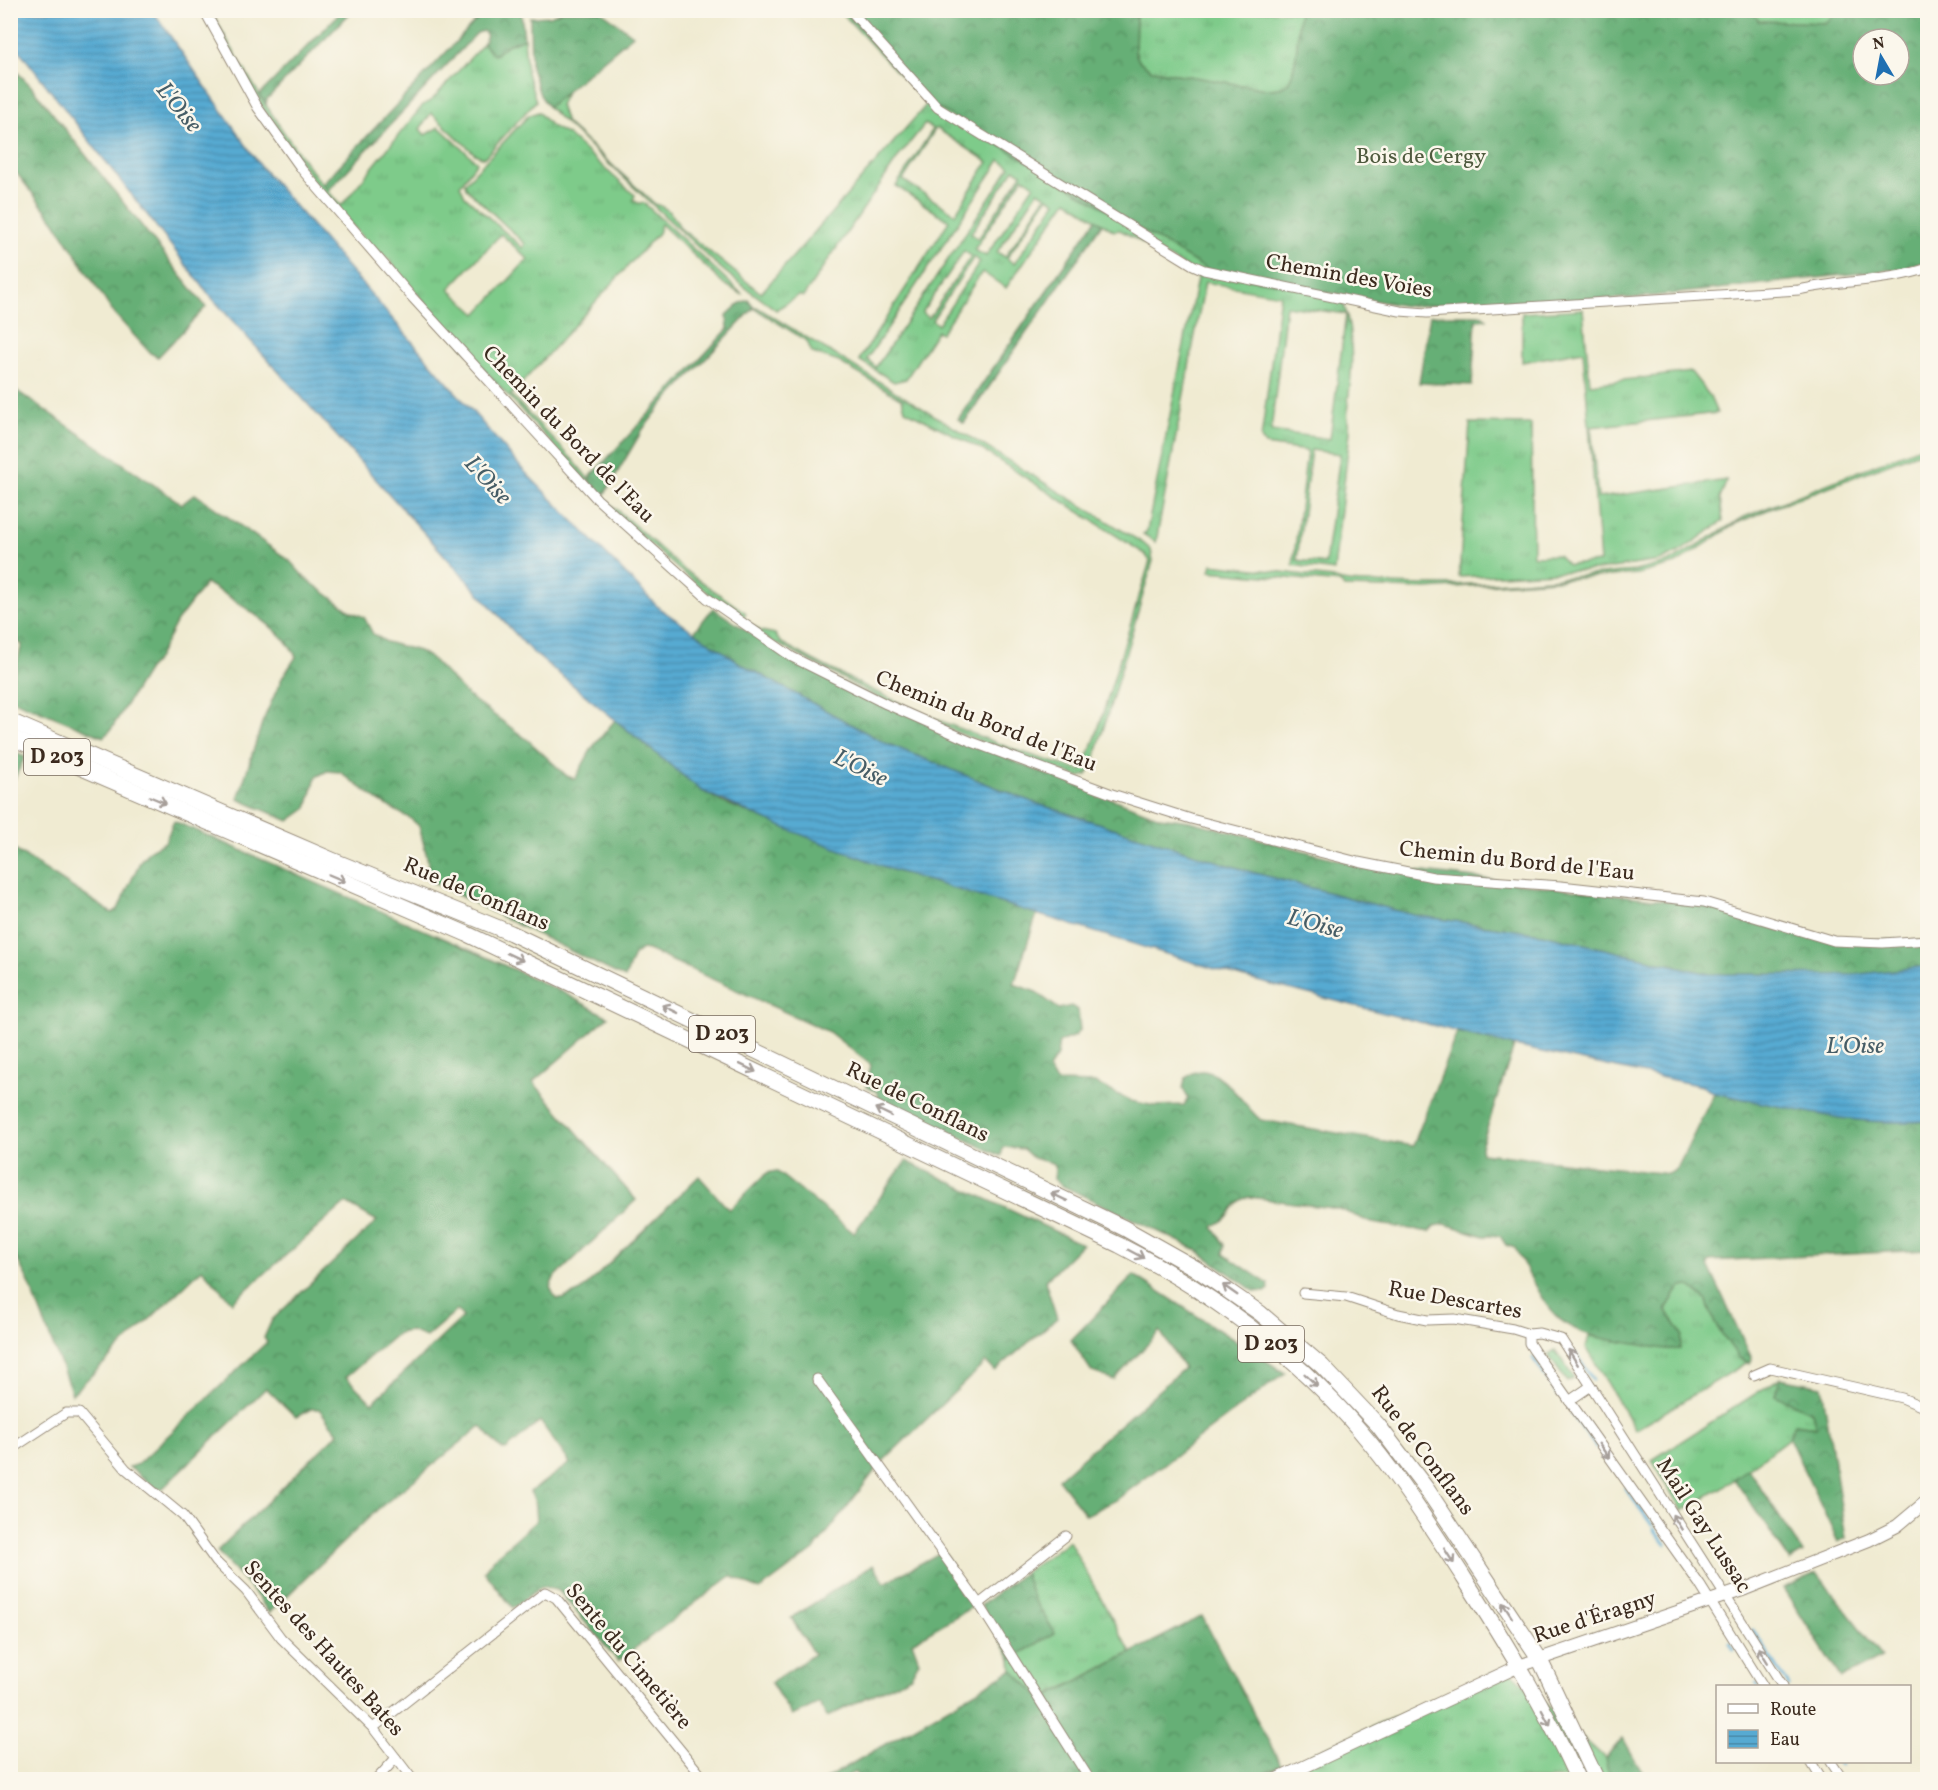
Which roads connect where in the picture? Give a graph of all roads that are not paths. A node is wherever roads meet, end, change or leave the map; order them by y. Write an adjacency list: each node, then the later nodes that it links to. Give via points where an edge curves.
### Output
1 (204, 10): 6 (street, Chemin du Bord de l'Eau, via 258,108 318,190 496,389 597,500 634,534 714,603 792,657 972,742 1161,810 1315,851 1433,877 1704,902 1834,940)
2 (850, 10): 3 (street, Chemin des Voies, via 938,108 1204,270 1427,313 1799,290)
3 (1928, 268)
4 (10, 721): 20 (main road, Rue de Conflans / D 203, one-way to 4, via 1426,1488 1378,1425 1292,1339 1195,1268 1124,1228 541,947)
5 (10, 737): 21 (main road, Rue de Conflans / D 203, one-way to 21, via 522,960 1119,1245 1190,1285 1286,1357 1358,1429 1418,1508)
6 (1928, 940)
7 (1303, 1293): 8 (street, Rue Descartes, via 1346,1297 1427,1320 1454,1319)
8 (1530, 1334): 11 (street, Mail Gay Lussac, one-way to 8, via 1561,1339); 12 (street, Mail Gay Lussac, via 1529,1343)
9 (1754, 1376): 13 (street, via 1770,1368 1902,1398)
10 (817, 1379): 19 (street)
11 (1591, 1386): 12 (street); 17 (street, Mail Gay Lussac, one-way to 11)
12 (1569, 1401): 18 (street, Mail Gay Lussac, one-way to 18)
13 (1928, 1409)
14 (10, 1450): 24 (street, Sentes des Hautes Bates, via 63,1415 73,1411 81,1415 131,1474 183,1516 280,1638)
15 (1928, 1500): 17 (street, Rue d'Éragny, via 1886,1532)
16 (1066, 1536): 19 (street)
17 (1724, 1596): 18 (street, Rue d'Éragny); 23 (street, Mail Gay Lussac, one-way to 17)
18 (1709, 1601): 20 (street, Rue d'Éragny); 22 (street, Mail Gay Lussac)
19 (979, 1605): 31 (street)
20 (1539, 1658): 21 (street, Rue d'Éragny); 34 (main road, Rue de Conflans / D 203)
21 (1519, 1666): 32 (street, Rue d'Éragny); 33 (main road, Rue de Conflans / D 203, one-way to 33)
22 (1762, 1685)
23 (1782, 1685)
24 (373, 1728): 25 (street, Sentes des Hautes Bates); 30 (street, Sente du Cimetière, via 545,1592 556,1598)
25 (396, 1758): 28 (street); 29 (street, Sentes des Hautes Bates)
26 (1812, 1763): 35 (street)
27 (1832, 1763): 36 (street)
28 (376, 1779)
29 (413, 1779)
30 (705, 1779)
31 (1090, 1779)
32 (1276, 1779)
33 (1578, 1779)
34 (1597, 1779)
35 (1822, 1779)
36 (1843, 1779)

